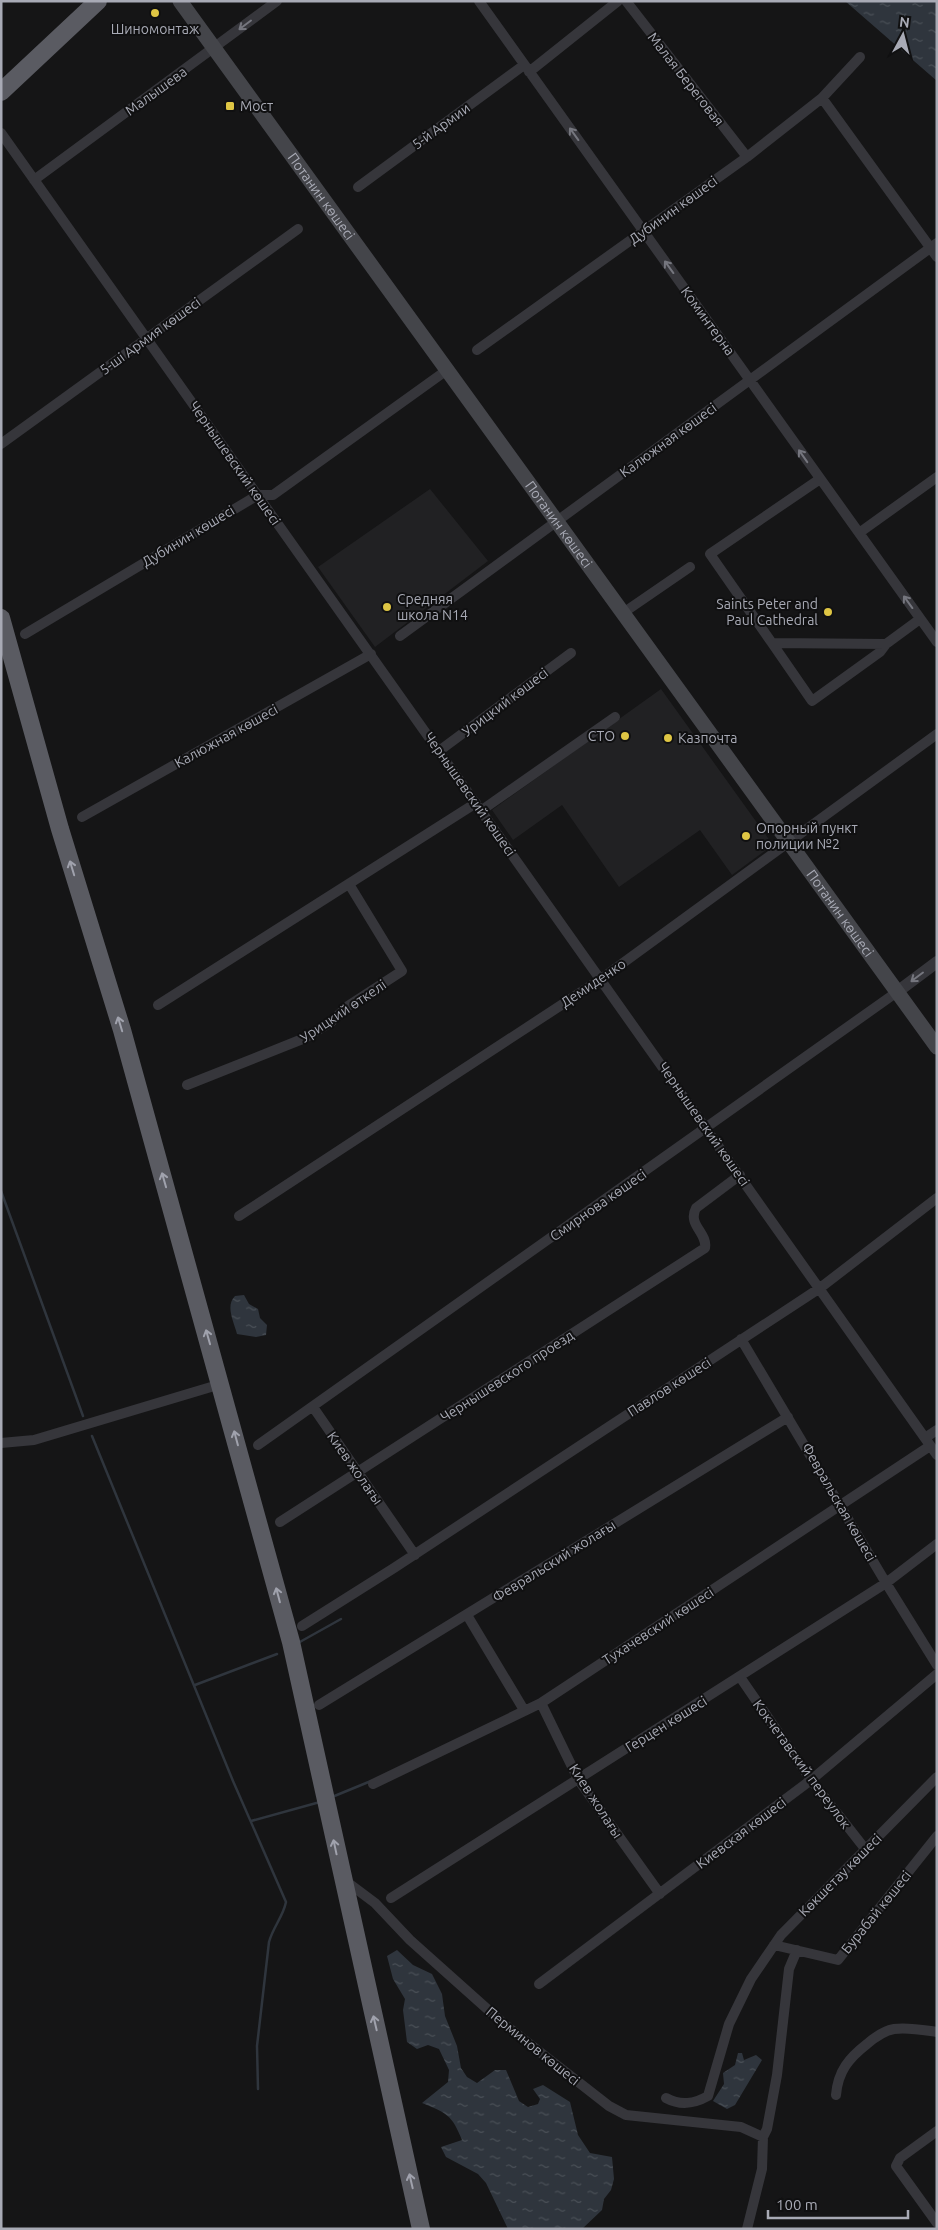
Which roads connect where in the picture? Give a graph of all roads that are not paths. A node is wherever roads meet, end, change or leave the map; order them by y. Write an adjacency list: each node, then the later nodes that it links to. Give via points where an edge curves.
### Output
1 (98, 1): 10 (highway)
2 (180, 1): 7 (main road, Потанин көшесі)
3 (277, 1): 7 (street, Малышева, one-way to 7)
4 (479, 1): 9 (street, Коминтерна)
5 (618, 1): 9 (street, 5-й Армии)
6 (626, 1): 13 (street, Малая Береговая)
7 (214, 48): 14 (street, Малышева); 21 (main road, Потанин көшесі)
8 (860, 58): 11 (street, Дубинин көшесі)
9 (527, 68): 15 (street, 5-й Армии); 17 (street, Коминтерна, one-way to 9)
10 (1, 92)
11 (822, 98): 13 (street, Дубинин көшесі); 18 (street)
12 (1, 133): 14 (street, Чернышевский көшесі)
13 (747, 157): 17 (street, Дубинин көшесі)
14 (34, 180): 19 (street, Чернышевский көшесі)
15 (358, 187)
16 (298, 228): 19 (street, 5-ші Армия көшесі)
17 (643, 231): 20 (street, Дубинин көшесі); 22 (street, Коминтерна, one-way to 17)
18 (935, 249): 22 (street, Калюжная көшесі)
19 (147, 339): 23 (street, 5-ші Армия көшесі); 26 (street, Чернышевский көшесі)
20 (477, 350)
21 (447, 370): 26 (street, Дубинин көшесі, via 274,495); 27 (main road, Потанин көшесі)
22 (750, 380): 25 (street, Коминтерна, one-way to 22); 27 (street, Калюжная көшесі)
23 (1, 444)
24 (937, 476): 28 (street)
25 (820, 479): 28 (street, Коминтерна); 36 (street, via 710,554)
26 (258, 495): 33 (street, Дубинин көшесі); 39 (street, Чернышевский көшесі)
27 (556, 522): 30 (main road, Потанин көшесі); 34 (street, Калюжная көшесі)
28 (859, 533): 32 (street, Коминтерна, one-way to 28)
29 (690, 567): 30 (street)
30 (623, 613): 45 (main road, Потанин көшесі)
31 (1, 618): 59 (highway, one-way to 31, via 122,1030 60,829)
32 (920, 619): 35 (street, Коминтерна); 37 (street)
33 (25, 634)
34 (400, 636)
35 (937, 642)
36 (772, 643): 37 (street); 37 (street, via 812,701 880,652)
37 (886, 644)
38 (572, 653): 42 (street, Урицкий көшесі)
39 (371, 654): 42 (street, Чернышевский көшесі); 44 (street, Калюжная көшесі)
40 (615, 717): 43 (street)
41 (937, 734): 45 (street, Демиденко)
42 (440, 751): 43 (street, Чернышевский көшесі)
43 (479, 807): 46 (street); 48 (street, Чернышевский көшесі)
44 (82, 817)
45 (788, 842): 48 (street, Демиденко); 49 (main road, Потанин көшесі)
46 (349, 884): 50 (street); 52 (street, Урицкий өткелі, via 402,972 305,1038)
47 (937, 962): 49 (street, Смирнова көшесі, one-way to 49)
48 (601, 979): 53 (street, Чернышевский көшесі); 56 (street, Демиденко)
49 (898, 992): 51 (main road, Потанин көшесі); 53 (street, Смирнова көшесі)
50 (158, 1005)
51 (937, 1047)
52 (187, 1084)
53 (707, 1128): 54 (street, Чернышевский көшесі); 60 (street, Смирнова көшесі)
54 (740, 1175): 57 (street, Чернышевский көшесі); 66 (street, Чернышевского проезд, via 696,1208 693,1217 706,1242 705,1248)
55 (937, 1198): 57 (street, Павлов көшесі)
56 (239, 1216)
57 (820, 1288): 58 (street, Павлов көшесі); 65 (street, Чернышевский көшесі)
58 (741, 1339): 61 (street, Февральская көшесі); 70 (street, Павлов көшесі)
59 (221, 1384): 63 (street, via 34,1440); 86 (highway, one-way to 59, via 292,1646)
60 (313, 1406): 64 (street, Смирнова көшесі); 66 (street, Киев жолағы)
61 (788, 1417): 67 (street, Февральская көшесі); 72 (street, Февральский жолағы)
62 (937, 1430): 65 (street, Тухачевский көшесі)
63 (1, 1443)
64 (258, 1445)
65 (931, 1447): 67 (street, Тухачевский көшесі)
66 (358, 1473): 68 (street, Чернышевского проезд); 70 (street, Киев жолағы)
67 (841, 1505): 71 (street, Февральская көшесі); 77 (street, Тухачевский көшесі)
68 (280, 1522)
69 (937, 1544): 71 (street, Герцен көшесі)
70 (415, 1555): 73 (street, Павлов көшесі)
71 (886, 1583): 74 (street, Февральская көшесі); 76 (street, Герцен көшесі)
72 (467, 1615): 78 (street, Февральский жолағы); 79 (street)
73 (302, 1626)
74 (937, 1665)
75 (937, 1674): 82 (street, Киевская көшесі)
76 (740, 1677): 81 (street, Герцен көшесі); 82 (street, Кокчетавский переулок)
77 (541, 1703): 79 (street, Тухачевский көшесі); 81 (street, Киев жолағы)
78 (319, 1705)
79 (524, 1710): 83 (street, Тухачевский көшесі)
80 (937, 1777): 85 (street, Көкшетау көшесі)
81 (578, 1779): 87 (street, Киев жолағы); 88 (street, Герцен көшесі)
82 (811, 1780): 85 (street, Кокчетавский переулок); 87 (street, Киевская көшесі)
83 (373, 1784)
84 (937, 1836): 90 (street, Бурабай көшесі, via 838,1960)
85 (866, 1850): 89 (street, Көкшетау көшесі)
86 (342, 1878): 96 (street, Перминов көшесі, via 375,1902 410,1940 504,2024 609,2106 626,2115 741,2127); 98 (highway, one-way to 86)
87 (660, 1894): 91 (street, Киевская көшесі)
88 (391, 1898)
89 (774, 1944): 90 (street, Бурабай көшесі); 94 (street, Көкшетау көшесі, via 751,1979 729,2024 708,2096 688,2104)
90 (797, 1950): 96 (street, via 789,1969 777,2075)
91 (539, 1984)
92 (937, 2032): 93 (street, via 894,2029 880,2033 845,2063)
93 (836, 2095)
94 (666, 2098)
95 (937, 2131): 97 (street, via 897,2163 897,2169)
96 (763, 2137): 99 (street, via 762,2169)
97 (937, 2223)
98 (422, 2229)
99 (747, 2229)

